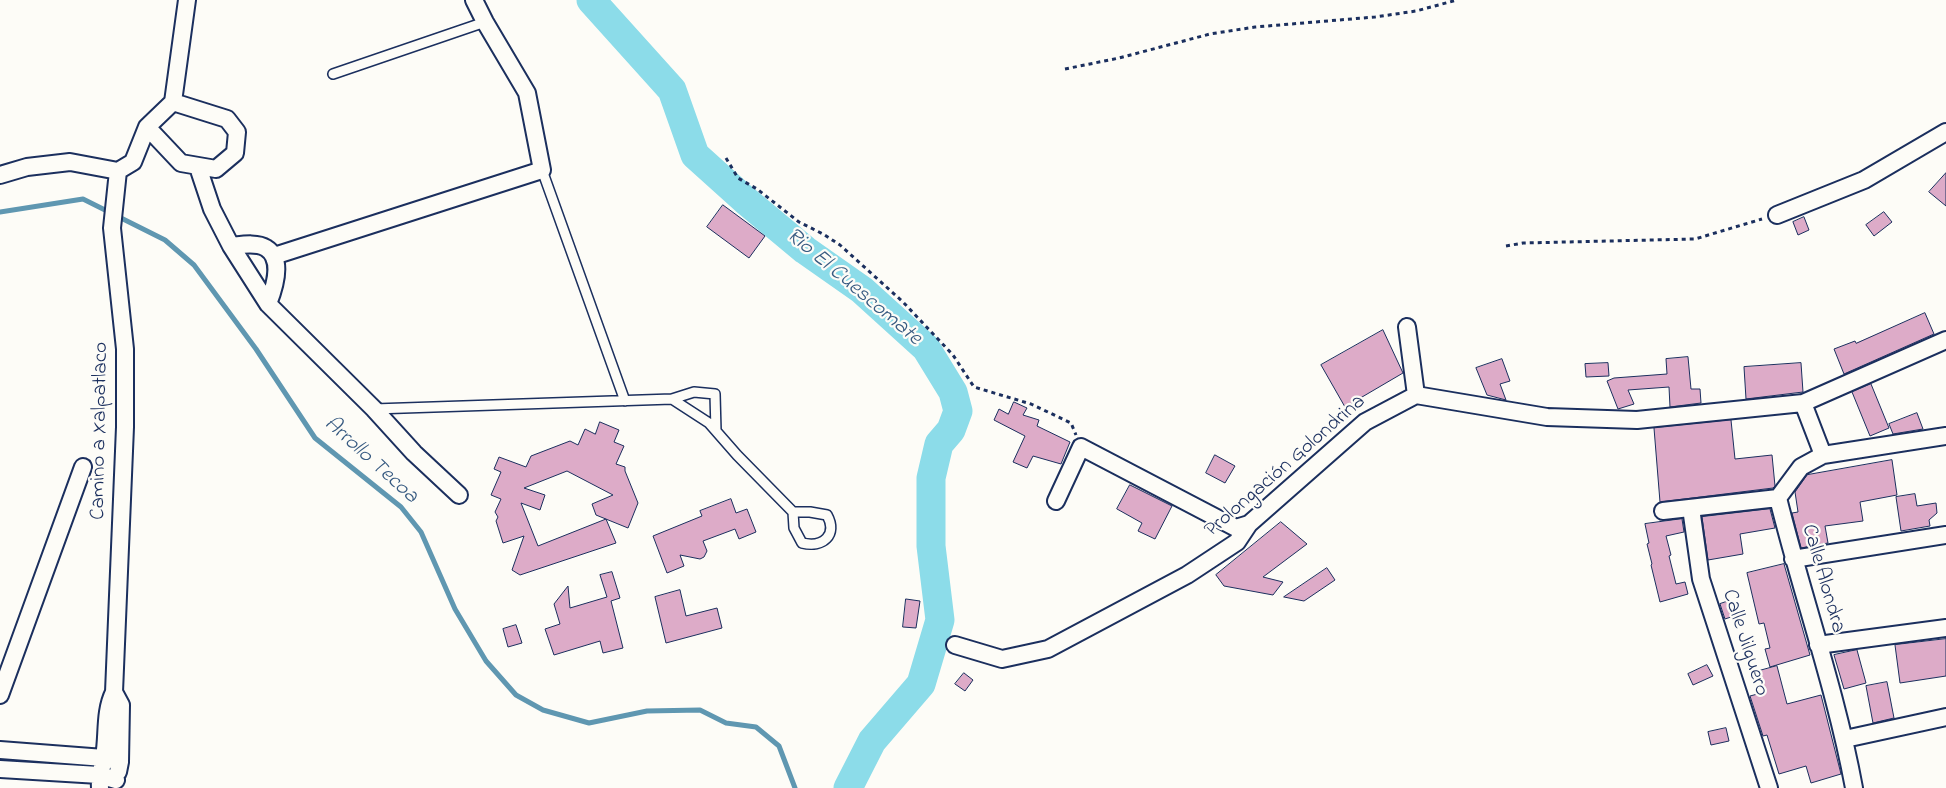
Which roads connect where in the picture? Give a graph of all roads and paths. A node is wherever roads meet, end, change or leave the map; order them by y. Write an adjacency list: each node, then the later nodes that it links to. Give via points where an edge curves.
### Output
1 (187, 0): 7 (street)
2 (474, 0): 4 (street)
3 (1458, 0): 5 (path, via 1375,17 1255,26)
4 (485, 22): 6 (lane); 14 (street, via 528,93)
5 (1065, 69)
6 (333, 74)
7 (173, 102): 8 (street); 12 (street, via 227,119 237,132 235,153 216,169)
8 (147, 127): 12 (street, via 181,163); 15 (street, via 133,162)
9 (1946, 132): 17 (street, via 1864,180)
10 (726, 158): 31 (path, via 738,178 799,222 840,245 903,302 954,355 974,387 1031,404 1071,423)
11 (27, 167): 13 (street); 15 (street, via 70,162); 16 (street)
12 (198, 167): 18 (street, via 212,209)
13 (0, 168)
14 (542, 170): 20 (street); 26 (lane)
15 (118, 171): 46 (street, Camino a Xalpatlaco, via 112,228 125,349 125,427)
16 (0, 175)
17 (1777, 215): 19 (path, via 1695,239 1523,242)
18 (231, 246): 20 (street, via 250,244 266,248); 21 (street)
19 (1506, 246)
20 (274, 256): 21 (street, via 277,276)
21 (268, 304): 28 (street)
22 (1407, 327): 24 (street)
23 (1946, 340): 27 (street)
24 (1416, 395): 27 (street, via 1547,417 1637,420); 40 (street, Prolongación Golondrina, via 1366,422)
25 (672, 399): 26 (lane); 29 (lane); 29 (lane, via 694,392 716,394)
26 (625, 401): 28 (lane)
27 (1803, 403): 32 (street)
28 (374, 409): 34 (street)
29 (716, 431): 39 (lane)
30 (1946, 436): 32 (street)
31 (1081, 447): 36 (street); 40 (street, via 1236,528)
32 (1824, 455): 35 (street, via 1801,467)
33 (83, 467): 47 (street)
34 (459, 495)
35 (1778, 498): 37 (street); 42 (street, Calle Alondra)
36 (1056, 501)
37 (1691, 508): 38 (street); 56 (street, Calle Jilguero, via 1701,580)
38 (1662, 511)
39 (792, 512): 39 (lane, via 794,528 802,543 813,546 823,542 830,532 831,523 827,515)
40 (1249, 524): 44 (street, Prolongación Golondrina, via 1238,542 1187,575 1048,649 1002,659)
41 (1946, 535): 42 (street)
42 (1793, 559): 45 (street, Calle Alondra)
43 (1946, 628): 45 (street)
44 (955, 645)
45 (1818, 645): 49 (street, Calle Alondra)
46 (114, 692): 51 (street, Camino a Xalpatlaco, via 108,703); 52 (street, Camino a Xalpatlaco, via 121,705)
47 (0, 695)
48 (1946, 716): 49 (street)
49 (1845, 739): 57 (street, Calle Alondra)
50 (0, 750): 51 (street)
51 (104, 758): 52 (street); 54 (street, Camino a Xalpatlaco)
52 (120, 762): 55 (street, Camino a Xalpatlaco)
53 (0, 769): 54 (street)
54 (99, 781): 55 (street)
55 (116, 784)
56 (1769, 788)
57 (1854, 788)

